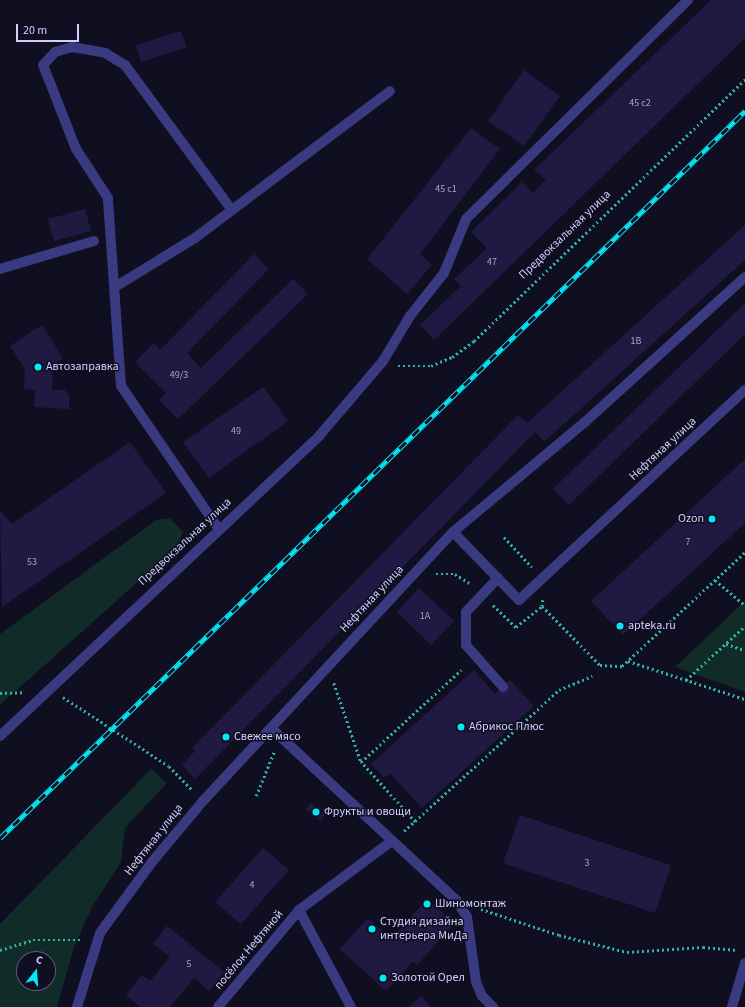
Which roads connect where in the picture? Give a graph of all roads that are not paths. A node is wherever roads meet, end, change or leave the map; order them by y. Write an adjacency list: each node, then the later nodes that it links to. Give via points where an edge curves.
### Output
1 (688, 0): 9 (street, Предвокзальная улица, via 466,219 444,273 410,316 382,361 319,436)
2 (390, 91): 3 (street)
3 (232, 210): 7 (street); 7 (street, via 125,64 105,53 72,47 55,52 43,65 76,149 108,198)
4 (94, 241): 5 (street)
5 (0, 269)
6 (745, 277): 10 (street, via 585,422)
7 (116, 287): 9 (street, via 121,386)
8 (745, 390): 11 (street, Нефтяная улица, via 519,600)
9 (218, 528): 14 (street, Предвокзальная улица)
10 (453, 532): 11 (street, Нефтяная улица); 13 (street, Нефтяная улица)
11 (498, 578): 12 (street, via 466,612 466,645)
12 (503, 687)
13 (270, 728): 15 (street); 18 (street, Нефтяная улица, via 152,862 97,940)
14 (0, 736)
15 (392, 841): 16 (street, посёлок Нефтяной); 21 (street, via 456,900 467,917 476,982 482,996)
16 (299, 910): 19 (street, посёлок Нефтяной); 20 (street)
17 (745, 963): 22 (street)
18 (77, 1007)
19 (218, 1007)
20 (351, 1007)
21 (493, 1007)
22 (732, 1007)

